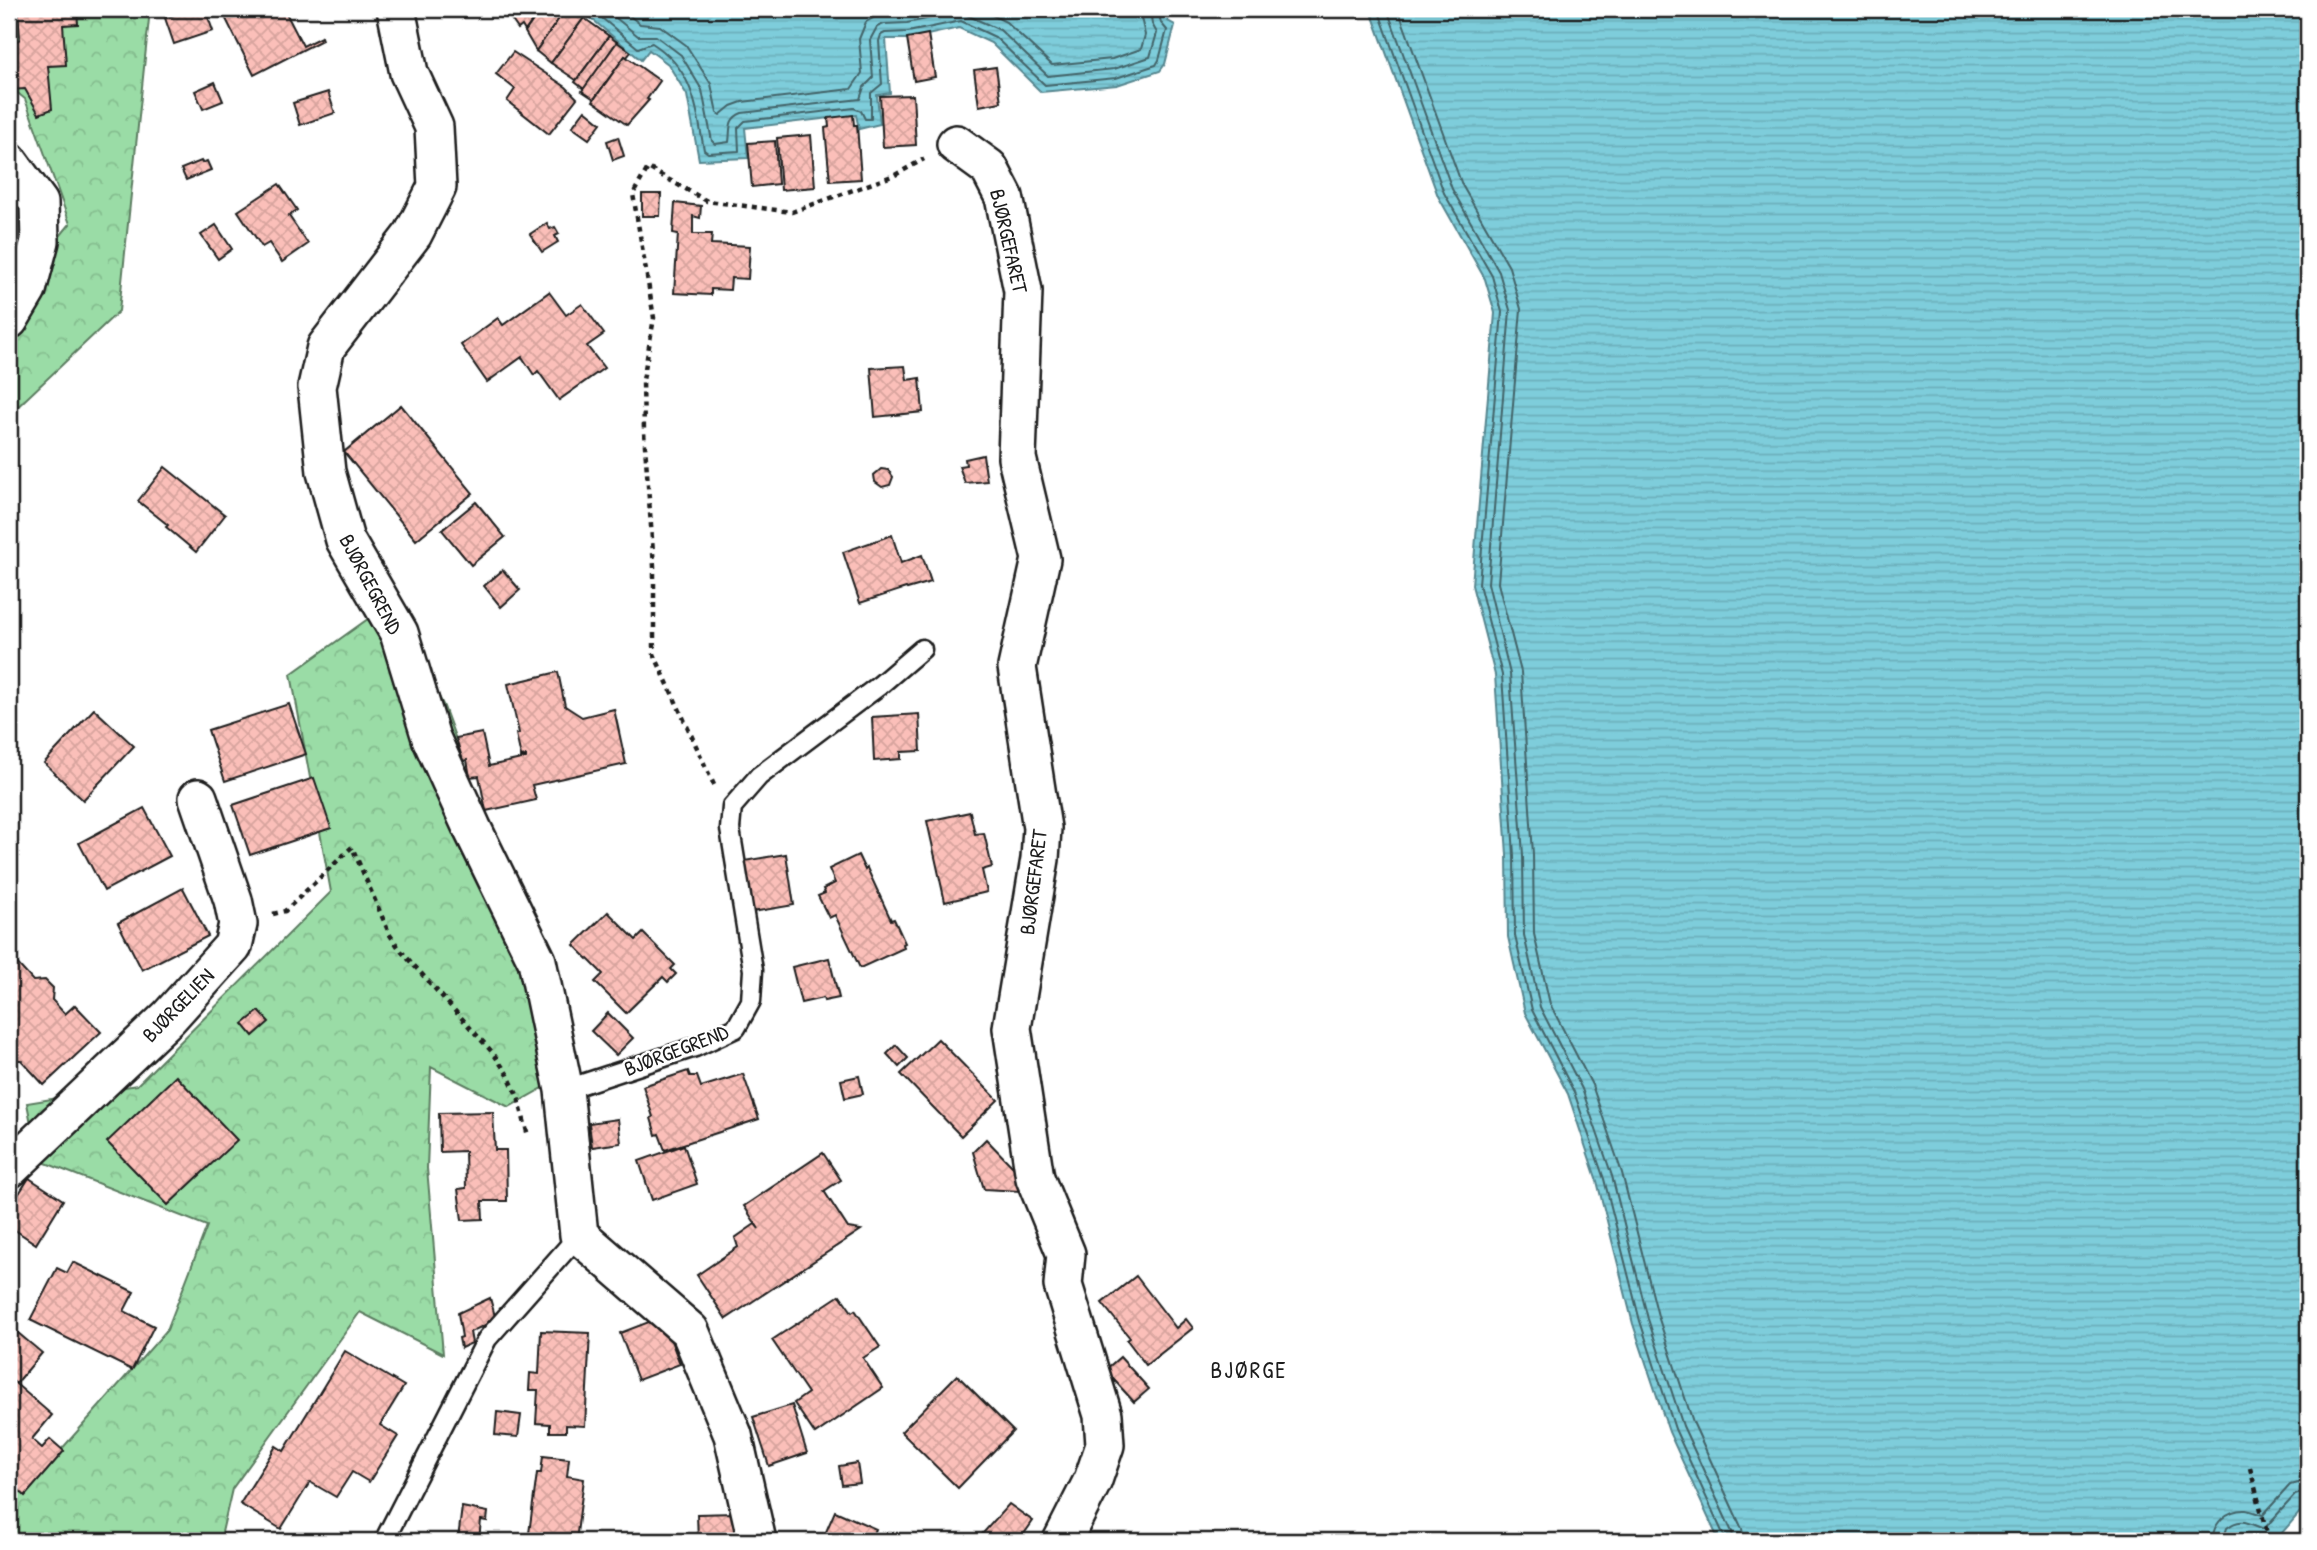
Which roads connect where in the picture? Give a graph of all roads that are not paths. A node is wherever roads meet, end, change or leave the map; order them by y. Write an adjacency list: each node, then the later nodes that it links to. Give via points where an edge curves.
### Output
1 (396, 9): 7 (street, BJØRGEGREND, via 409,73 435,127 437,187 413,234 326,347 317,387 326,471 345,540 399,633 431,738 537,961)
2 (956, 144): 12 (street, BJØRGEFARET, via 989,168 1004,197 1023,291 1017,458 1041,559 1017,667 1042,828 1012,1028 1035,1178 1066,1254 1063,1285 1102,1415 1105,1445)
3 (9, 162): 4 (street, via 39,203 40,241 27,290)
4 (9, 320)
5 (922, 649): 7 (lane, BJØRGEGREND, via 759,776 732,807 730,829 753,970 751,1001 736,1028 695,1047)
6 (198, 798): 8 (street, BJØRGELIEN, via 239,925 233,946 169,1017)
7 (564, 1090): 9 (street, BJØRGEGREND)
8 (9, 1169)
9 (579, 1235): 10 (lane, via 487,1339); 11 (street, via 690,1331 733,1436)
10 (384, 1541)
11 (757, 1541)
12 (1062, 1541)

